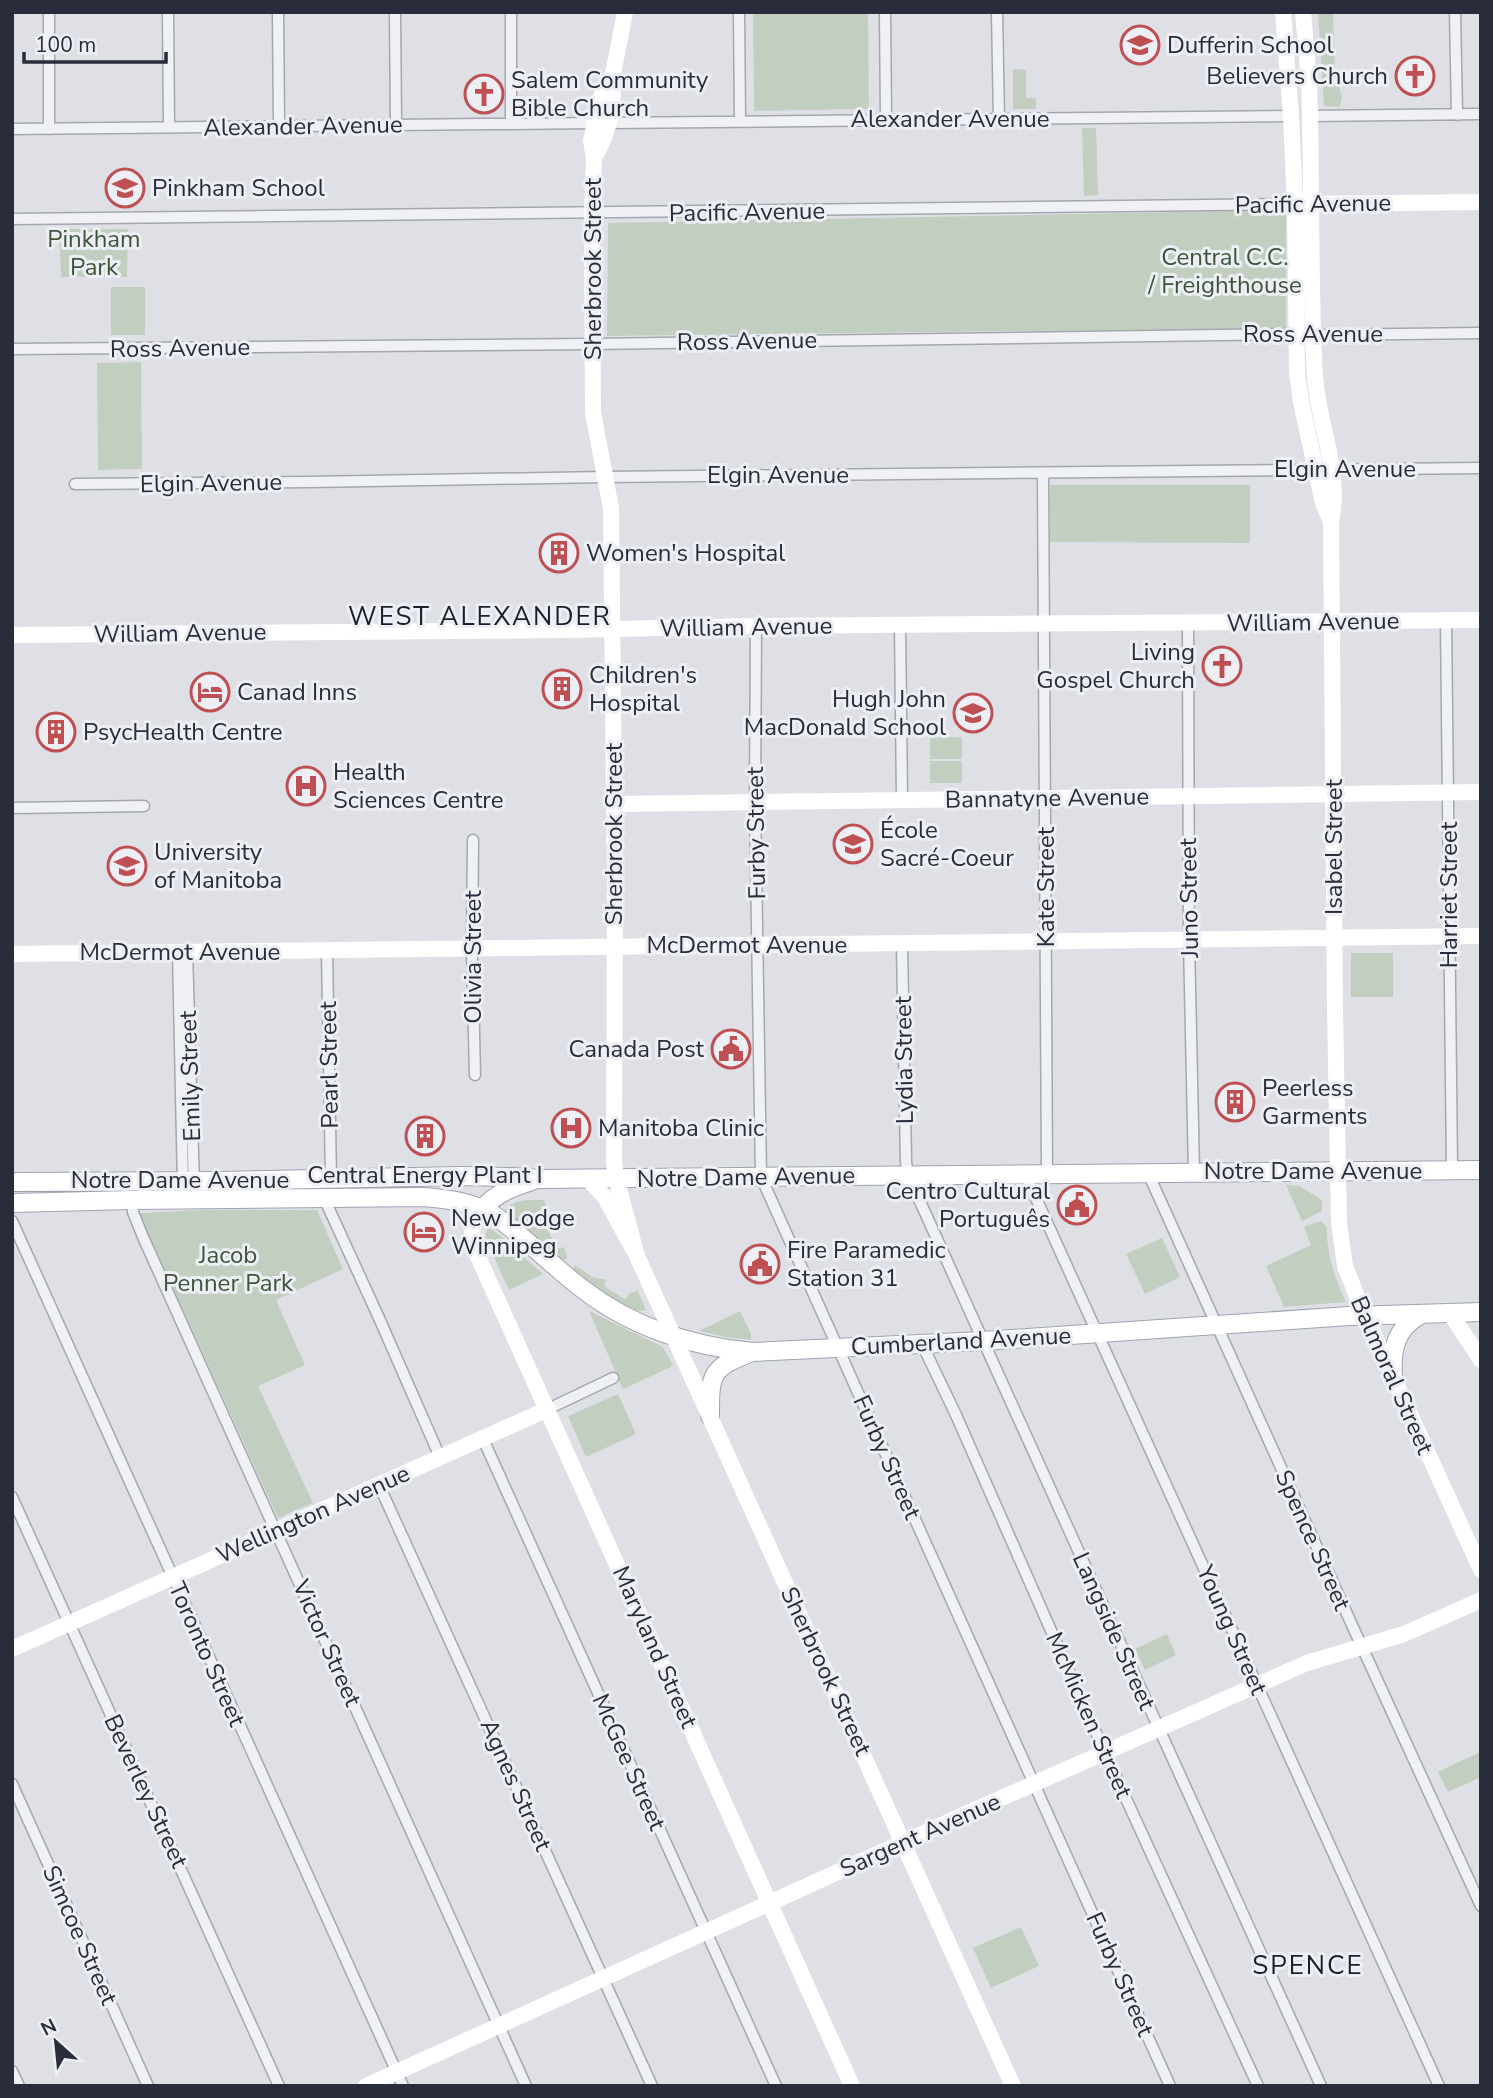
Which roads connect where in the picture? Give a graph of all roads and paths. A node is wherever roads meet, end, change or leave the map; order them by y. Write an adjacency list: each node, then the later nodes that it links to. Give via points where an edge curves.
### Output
1 (48, 12): 26 (street)
2 (168, 12): 24 (street)
3 (278, 12): 23 (street)
4 (395, 12): 22 (street)
5 (511, 12): 21 (street)
6 (625, 12): 20 (main road, Sherbrook Street, via 612,78 601,96)
7 (739, 12): 19 (street)
8 (885, 12): 17 (street)
9 (997, 12): 18 (street)
10 (1283, 12): 15 (main road, Isabel Street)
11 (1303, 12): 16 (main road, Isabel Street)
12 (1455, 12): 14 (street)
13 (1481, 114): 14 (street)
14 (1457, 115): 16 (street)
15 (1291, 116): 18 (street, Alexander Avenue); 28 (main road, Isabel Street)
16 (1310, 116): 28 (main road, Isabel Street)
17 (886, 119): 18 (street, Alexander Avenue); 19 (street, Alexander Avenue)
18 (999, 120)
19 (740, 121): 20 (street, Alexander Avenue)
20 (601, 123): 21 (street, Alexander Avenue); 29 (main road, Sherbrook Street, via 592,141)
21 (511, 124): 22 (street, Alexander Avenue)
22 (396, 125): 23 (street, Alexander Avenue)
23 (279, 126): 24 (street, Alexander Avenue)
24 (169, 127): 26 (street, Alexander Avenue)
25 (12, 129): 26 (street, Alexander Avenue)
26 (49, 129)
27 (1481, 202): 28 (main road, Pacific Avenue)
28 (1303, 204): 29 (street, Pacific Avenue); 32 (main road, Isabel Street); 33 (main road, Isabel Street)
29 (592, 214): 30 (street, Pacific Avenue); 34 (main road, Sherbrook Street)
30 (12, 219)
31 (1481, 333): 33 (street, Ross Avenue)
32 (1297, 334): 33 (street, Ross Avenue); 34 (street, Ross Avenue); 37 (main road, Isabel Street, via 1298,383)
33 (1314, 335): 38 (main road, Isabel Street, via 1317,393)
34 (592, 344): 35 (street, Ross Avenue); 40 (main road, Sherbrook Street, via 594,419)
35 (12, 349)
36 (1481, 468): 38 (street, Elgin Avenue)
37 (1315, 469): 38 (street, Elgin Avenue); 39 (street, Elgin Avenue); 42 (main road, Isabel Street)
38 (1334, 469): 42 (main road, Isabel Street)
39 (1043, 474): 40 (street, Elgin Avenue); 48 (street, Kate Street)
40 (605, 477): 41 (street, Elgin Avenue); 50 (main road, Sherbrook Street, via 611,509)
41 (75, 484)
42 (1331, 522): 45 (main road, Isabel Street)
43 (1446, 620): 44 (main road, William Avenue); 45 (main road, William Avenue); 53 (street, Harriet Street)
44 (1481, 620)
45 (1332, 622): 46 (main road, William Avenue); 54 (main road, Isabel Street)
46 (1188, 623): 48 (main road, William Avenue); 56 (street, Juno Street)
47 (900, 625): 48 (main road, William Avenue); 49 (main road, William Avenue); 57 (street)
48 (1044, 625): 55 (street, Kate Street)
49 (756, 626): 50 (main road, William Avenue); 58 (street, Furby Street)
50 (613, 629): 51 (main road, William Avenue); 59 (main road, Sherbrook Street)
51 (12, 635)
52 (1481, 792): 53 (main road, Bannatyne Avenue)
53 (1449, 793): 54 (main road, Bannatyne Avenue); 64 (street, Harriet Street)
54 (1333, 795): 56 (main road, Bannatyne Avenue); 65 (main road, Isabel Street)
55 (1046, 797): 56 (main road, Bannatyne Avenue); 57 (main road, Bannatyne Avenue); 67 (street, Kate Street)
56 (1188, 797): 66 (street, Juno Street)
57 (902, 799): 58 (main road, Bannatyne Avenue)
58 (755, 801): 59 (main road, Bannatyne Avenue); 69 (street, Furby Street)
59 (614, 804): 70 (main road, Sherbrook Street)
60 (144, 806): 61 (street)
61 (12, 808)
62 (473, 840): 71 (street, Olivia Street)
63 (1481, 936): 64 (main road, McDermot Avenue)
64 (1450, 937): 65 (main road, McDermot Avenue); 76 (street, Harriet Street)
65 (1334, 938): 66 (main road, McDermot Avenue); 79 (main road, Isabel Street)
66 (1189, 941): 67 (main road, McDermot Avenue); 78 (street, Juno Street)
67 (1046, 943): 68 (main road, McDermot Avenue); 82 (street, Kate Street)
68 (902, 944): 69 (main road, McDermot Avenue); 83 (street, Lydia Street)
69 (758, 946): 70 (main road, McDermot Avenue); 84 (street, Furby Street)
70 (615, 947): 71 (main road, McDermot Avenue); 85 (main road, Sherbrook Street)
71 (472, 949): 72 (main road, McDermot Avenue); 75 (street, Olivia Street)
72 (327, 951): 73 (main road, McDermot Avenue); 86 (street, Pearl Street)
73 (182, 952): 74 (main road, McDermot Avenue); 90 (street, Emily Street)
74 (12, 954)
75 (475, 1074)
76 (1452, 1170): 77 (main road, Notre Dame Avenue); 79 (main road, Notre Dame Avenue)
77 (1481, 1170)
78 (1194, 1172): 79 (main road, Notre Dame Avenue); 80 (main road, Notre Dame Avenue)
79 (1337, 1172): 100 (main road, Balmoral Street, via 1343,1258)
80 (1148, 1173): 82 (main road, Notre Dame Avenue); 101 (street, Spence Street)
81 (1025, 1174): 82 (main road, Notre Dame Avenue); 83 (main road, Notre Dame Avenue); 102 (street, Young Street)
82 (1047, 1174)
83 (908, 1175): 84 (main road, Notre Dame Avenue); 104 (street, Langside Street)
84 (761, 1177): 85 (main road, Notre Dame Avenue); 107 (street, Furby Street)
85 (616, 1178): 88 (main road, Notre Dame Avenue); 96 (main road, Sherbrook Street)
86 (331, 1179): 87 (main road, Notre Dame Avenue); 90 (main road, Notre Dame Avenue)
87 (539, 1179): 88 (main road, Notre Dame Avenue); 94 (main road, via 503,1191)
88 (588, 1179): 96 (main road, Sherbrook Street, via 604,1196)
89 (12, 1182): 90 (main road, Notre Dame Avenue)
90 (188, 1190): 91 (main road, Notre Dame Avenue); 92 (main road, Notre Dame Avenue)
91 (324, 1198): 94 (main road, Notre Dame Avenue, via 423,1197); 115 (street)
92 (132, 1200): 93 (main road, Notre Dame Avenue); 118 (street, Victor Street, via 143,1237)
93 (12, 1203)
94 (482, 1209): 103 (main road, Cumberland Avenue, via 598,1300); 112 (main road, Maryland Street, via 471,1231 474,1245)
95 (12, 1221): 120 (street, Toronto Street)
96 (637, 1256): 103 (main road, Sherbrook Street)
97 (1450, 1313): 98 (main road, Cumberland Avenue); 99 (main road, Cumberland Avenue); 109 (main road)
98 (1481, 1313): 105 (main road, via 1475,1326)
99 (1420, 1315): 100 (main road, Cumberland Avenue); 110 (main road, via 1397,1337)
100 (1365, 1316): 101 (main road, Cumberland Avenue); 110 (main road, Balmoral Street)
101 (1216, 1325): 102 (main road, Cumberland Avenue); 123 (street, Spence Street)
102 (1097, 1333): 104 (main road, Cumberland Avenue); 125 (street, Young Street)
103 (674, 1336): 108 (main road, Cumberland Avenue); 113 (main road, Sherbrook Street)
104 (983, 1341): 106 (main road, Cumberland Avenue); 126 (street, Langside Street)
105 (1481, 1342)
106 (922, 1344): 107 (main road, Cumberland Avenue); 127 (street, McMicken Street)
107 (836, 1349): 108 (main road, Cumberland Avenue); 129 (street, Furby Street)
108 (753, 1352): 113 (main road, via 718,1370 709,1390)
109 (1481, 1360)
110 (1393, 1377): 119 (main road, Balmoral Street)
111 (613, 1378): 112 (street, Wellington Avenue)
112 (548, 1409): 114 (main road, Wellington Avenue); 131 (main road, Maryland Street)
113 (709, 1416): 130 (main road, Sherbrook Street)
114 (483, 1439): 115 (main road, Wellington Avenue); 133 (street, McGee Street)
115 (440, 1457): 116 (main road, Wellington Avenue)
116 (379, 1485): 118 (main road, Wellington Avenue); 134 (street, Agnes Street)
117 (12, 1497): 122 (street, Beverley Street)
118 (276, 1531): 120 (main road, Wellington Avenue); 135 (street, Victor Street)
119 (1481, 1570)
120 (173, 1577): 122 (main road, Wellington Avenue); 137 (street, Toronto Street)
121 (1481, 1600): 123 (main road, Sargent Avenue)
122 (69, 1623): 124 (main road, Wellington Avenue); 140 (street, Beverley Street)
123 (1363, 1648): 125 (main road, Sargent Avenue, via 1307,1663); 132 (street, Spence Street)
124 (12, 1649)
125 (1257, 1685): 126 (main road, Sargent Avenue); 150 (street, Young Street)
126 (1159, 1729): 127 (main road, Sargent Avenue); 149 (street, Langside Street)
127 (1105, 1753): 129 (main road, Sargent Avenue); 148 (street, McMicken Street)
128 (12, 1784): 139 (street, Simcoe Street)
129 (1034, 1784): 130 (main road, Sargent Avenue); 147 (street, Furby Street)
130 (904, 1843): 131 (main road, Sargent Avenue); 146 (main road, Sherbrook Street)
131 (771, 1902): 133 (main road, Sargent Avenue); 145 (main road, Maryland Street)
132 (1481, 1906)
133 (707, 1933): 134 (main road, Sargent Avenue); 144 (street, McGee Street)
134 (604, 1979): 135 (main road, Sargent Avenue); 143 (street, Agnes Street)
135 (499, 2025): 137 (main road, Sargent Avenue); 142 (street, Victor Street)
136 (12, 2071): 138 (street)
137 (399, 2079): 141 (main road, Sargent Avenue)
138 (19, 2086)
139 (148, 2086)
140 (279, 2086)
141 (366, 2086)
142 (526, 2086)
143 (652, 2086)
144 (776, 2086)
145 (852, 2086)
146 (1013, 2086)
147 (1171, 2086)
148 (1258, 2086)
149 (1321, 2086)
150 (1439, 2086)

